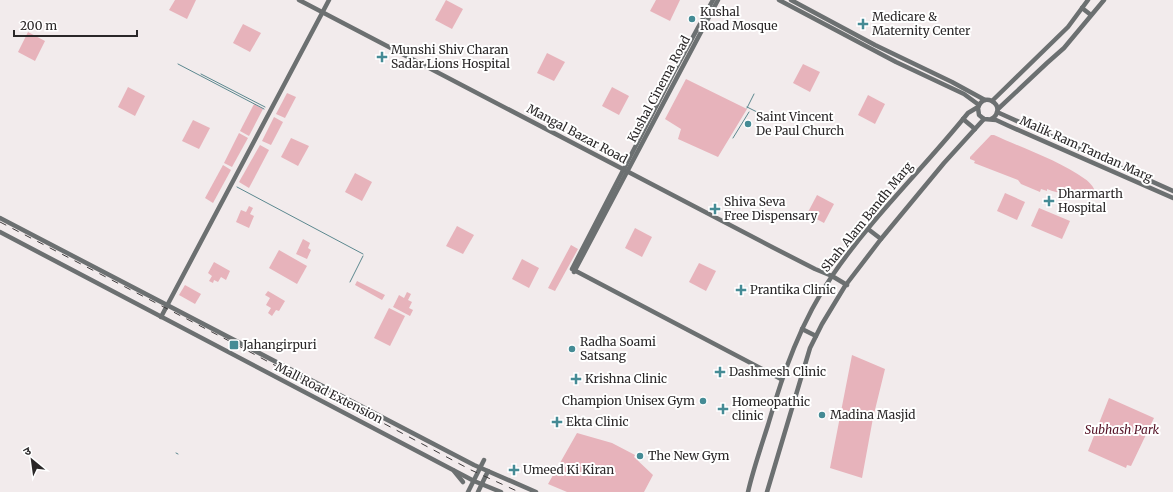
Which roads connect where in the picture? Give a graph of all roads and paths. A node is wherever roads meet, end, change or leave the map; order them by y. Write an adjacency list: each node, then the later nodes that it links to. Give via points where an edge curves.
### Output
1 (298, 0): 11 (street, Mangal Bazar Road)
2 (329, 0): 11 (street)
3 (713, 0): 14 (street, Kushal Cinema Road)
4 (718, 0): 14 (street, Kushal Cinema Road)
5 (779, 0): 10 (street)
6 (791, 0): 10 (street)
7 (1088, 0): 9 (street)
8 (1104, 0): 13 (street)
9 (1082, 8): 13 (street); 18 (street, via 1068,27)
10 (801, 9): 12 (street)
11 (322, 12): 25 (street, Mangal Bazar Road); 36 (street)
12 (812, 15): 15 (street); 16 (street)
13 (1091, 16): 20 (street, via 1064,48)
14 (703, 23): 25 (street, Kushal Cinema Road)
15 (867, 40): 16 (street); 17 (street)
16 (864, 46): 19 (street, via 964,94)
17 (985, 100): 18 (street); 19 (street)
18 (992, 101): 20 (street)
19 (979, 106): 21 (street, Shah Alam Bandh Marg); 22 (street, via 979,115)
20 (998, 110): 23 (street); 26 (street, Malik Ram Tandan Marg)
21 (963, 119): 24 (street); 31 (street, Shah Alam Bandh Marg)
22 (984, 119): 23 (street); 24 (street, Shah Alam Bandh Marg)
23 (991, 119): 27 (street, Malik Ram Tandan Marg)
24 (975, 129): 33 (street, Shah Alam Bandh Marg)
25 (625, 171): 34 (street, Mangal Bazar Road); 40 (street, Kushal Cinema Road, via 573,270)
26 (1142, 178): 27 (street); 28 (street, Malik Ram Tandan Marg)
27 (1140, 184): 29 (street, Malik Ram Tandan Marg)
28 (1173, 191)
29 (1173, 198)
30 (0, 218): 36 (street)
31 (868, 229): 33 (street); 34 (street, Shah Alam Bandh Marg)
32 (0, 232): 37 (street, Mall Road Extension)
33 (881, 239): 35 (street, Shah Alam Bandh Marg)
34 (832, 276): 35 (street, Mangal Bazar Road); 38 (street, Shah Alam Bandh Marg)
35 (846, 284): 39 (street, Shah Alam Bandh Marg)
36 (168, 305): 37 (street); 42 (street)
37 (161, 317): 43 (street, Mall Road Extension)
38 (802, 329): 39 (street); 40 (street, Shah Alam Bandh Marg)
39 (816, 336): 54 (street, Shah Alam Bandh Marg, via 810,348)
40 (781, 378): 53 (street, Shah Alam Bandh Marg)
41 (484, 460): 42 (street)
42 (481, 468): 44 (street); 45 (street)
43 (453, 469): 45 (street, Mall Road Extension); 46 (street)
44 (488, 471): 47 (street); 52 (street)
45 (474, 481): 47 (street, Mall Road Extension); 48 (street)
46 (463, 482)
47 (482, 484): 49 (street); 51 (street, Mall Road Extension)
48 (468, 492)
49 (478, 492)
50 (497, 492): 51 (street)
51 (501, 492)
52 (536, 492)
53 (748, 492)
54 (766, 492)

